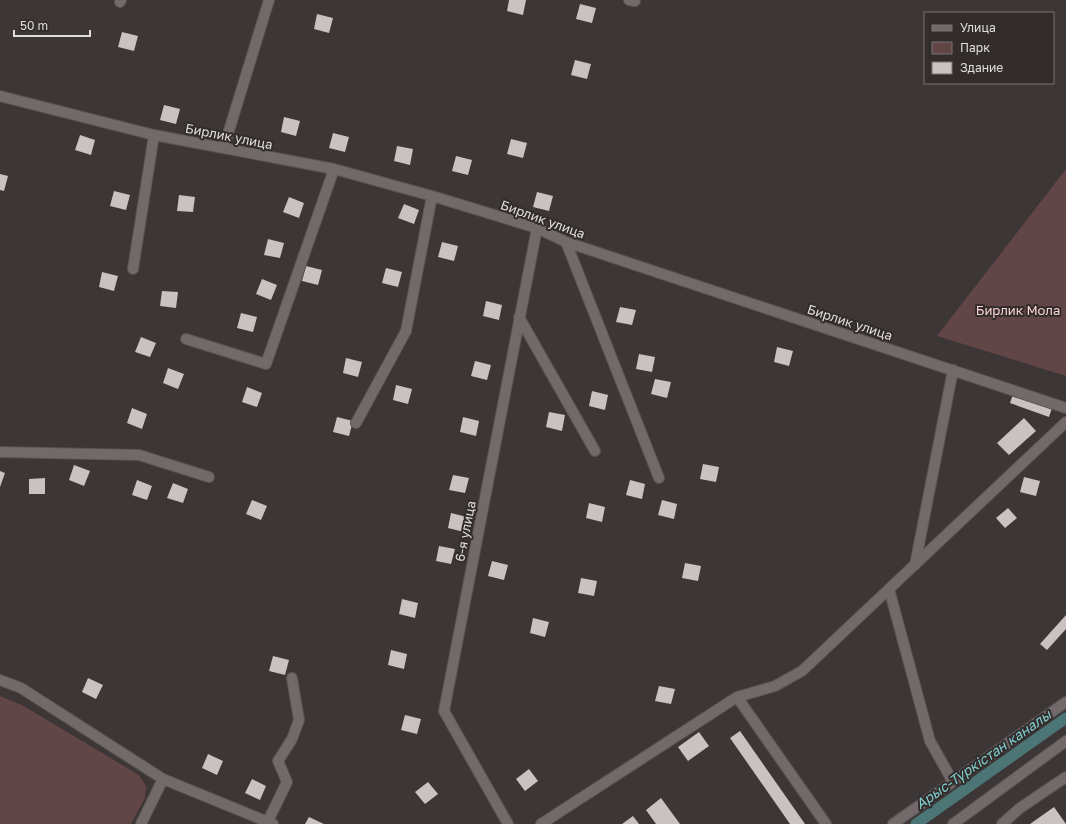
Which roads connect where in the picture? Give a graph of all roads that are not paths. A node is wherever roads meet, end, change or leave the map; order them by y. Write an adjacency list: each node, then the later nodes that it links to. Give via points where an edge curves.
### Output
1 (270, 0): 4 (street)
2 (0, 96): 3 (street, Бирлик улица)
3 (154, 135): 4 (street, Бирлик улица); 9 (street)
4 (224, 147): 5 (street, Бирлик улица)
5 (334, 170): 6 (street, Бирлик улица); 11 (street, via 266,364)
6 (432, 196): 7 (street, Бирлик улица); 15 (street, via 406,331)
7 (536, 228): 8 (street, Бирлик улица); 10 (street, 6-я улица)
8 (566, 242): 12 (street, Бирлик улица); 19 (street)
9 (133, 269)
10 (519, 317): 16 (street); 33 (street, 6-я улица, via 444,711)
11 (186, 339)
12 (953, 370): 13 (street, Бирлик улица); 20 (street)
13 (1066, 408)
14 (1066, 422): 20 (street)
15 (356, 423)
16 (595, 451)
17 (0, 452): 18 (street, via 139,455)
18 (209, 477)
19 (659, 478)
20 (915, 565): 21 (street)
21 (889, 589): 24 (street, via 802,670 775,686); 29 (street, via 930,741)
22 (292, 678): 30 (street, via 299,720 292,739 278,761 287,782)
23 (0, 680): 28 (street, via 21,688)
24 (737, 697): 34 (street); 35 (street)
25 (1066, 702): 29 (street)
26 (1066, 740): 37 (street)
27 (1066, 777): 31 (street, via 1020,808)
28 (163, 780): 30 (street); 32 (street)
29 (953, 782): 36 (street)
30 (271, 823)
31 (1004, 823)
32 (141, 824)
33 (508, 824)
34 (540, 824)
35 (826, 824)
36 (893, 824)
37 (953, 824)

